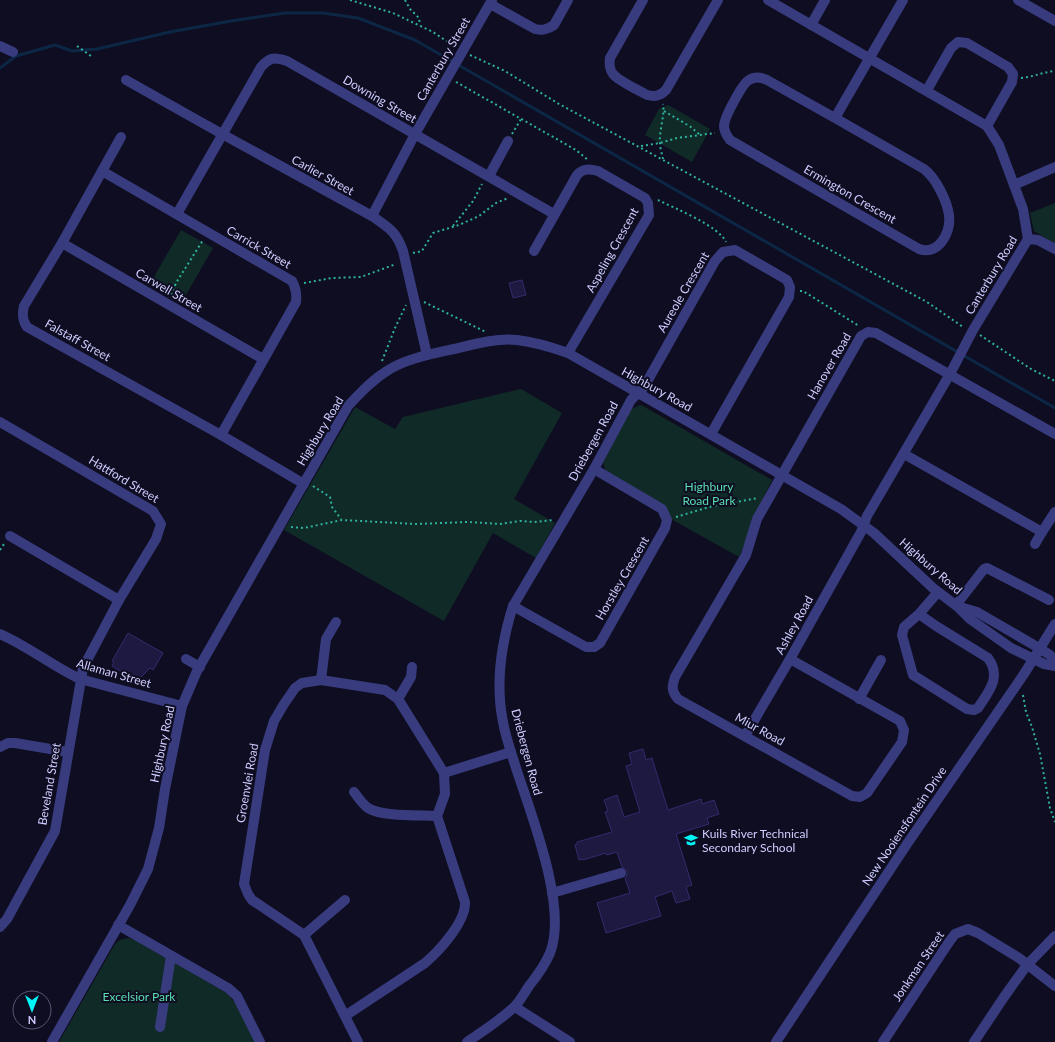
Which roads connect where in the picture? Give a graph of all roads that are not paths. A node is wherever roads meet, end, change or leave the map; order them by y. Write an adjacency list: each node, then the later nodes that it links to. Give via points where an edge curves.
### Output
1 (568, 0): 8 (street, via 554,25 542,30 535,29)
2 (643, 0): 3 (street, via 610,58 610,65 615,76 652,96 662,95 666,90)
3 (718, 0)
4 (768, 0): 10 (street, Canterbury Road)
5 (825, 0): 10 (street)
6 (903, 0): 13 (street)
7 (1018, 0): 9 (street)
8 (491, 2): 19 (street, Canterbury Street)
9 (1055, 21)
10 (811, 24): 13 (street, Canterbury Road)
11 (0, 46): 12 (street)
12 (13, 52)
13 (869, 58): 15 (street, Canterbury Road); 16 (street)
14 (126, 80): 18 (street, Carlier Street)
15 (927, 90): 17 (street, Canterbury Road); 17 (street, via 951,48 961,42 1008,67 1013,74 1012,82)
16 (835, 118): 16 (street, Ermington Crescent, via 767,80 755,77 745,83 726,117 724,131 730,140 919,249 936,248 947,231 949,220 948,209 934,178 924,169)
17 (987, 126): 25 (street, Canterbury Road, via 999,145)
18 (222, 134): 19 (street, Downing Street, via 261,67 272,58 287,61); 26 (street); 28 (street, Carlier Street)
19 (415, 134): 24 (street, Downing Street); 28 (street, Canterbury Street)
20 (121, 137): 23 (street, Falstaff Street)
21 (508, 141): 24 (street)
22 (1055, 167): 25 (street)
23 (102, 170): 26 (street, Carrick Street); 30 (street, Falstaff Street)
24 (489, 176): 27 (street, Downing Street)
25 (1014, 185): 29 (street, Canterbury Road, via 1023,209)
26 (177, 214): 35 (street, Carrick Street, via 292,281 295,286 296,302)
27 (554, 214): 32 (street); 33 (street, Aspeling Crescent, via 577,175 583,170 590,169 645,198 648,203 649,215)
28 (372, 216): 34 (street, Carlier Street, via 390,229 399,239 404,251)
29 (1028, 238): 31 (street); 36 (street, Canterbury Road)
30 (62, 243): 35 (street, Carwell Street); 41 (street, Falstaff Street, via 24,306 22,313 27,327)
31 (1055, 249)
32 (534, 251)
33 (568, 353): 34 (street, Highbury Road, via 531,342 502,340); 37 (street, Highbury Road)
34 (427, 355): 45 (street, Highbury Road, via 390,369 361,391 348,406)
35 (263, 359): 41 (street, Carrick Street)
36 (950, 374): 40 (street, Hanover Road); 42 (street, Canterbury Road); 44 (street, Hanover Road, via 876,333 868,332 859,340)
37 (637, 394): 39 (street, Highbury Road); 39 (street, Aureole Crescent, via 644,387 715,261 723,252 735,250 787,280 791,290); 43 (street, Driebergen Road, via 631,400)
38 (0, 422): 52 (street, Hattford Street, via 154,511 161,524 156,539)
39 (711, 434): 44 (street, Highbury Road)
40 (1055, 434)
41 (220, 435): 45 (street, Falstaff Street)
42 (904, 454): 47 (street, Canterbury Road); 48 (street)
43 (594, 469): 54 (street, Driebergen Road); 54 (street, Horstley Crescent, via 662,509 667,520 665,528 600,643 586,646)
44 (782, 475): 47 (street, Highbury Road, via 841,509); 74 (street, Miur Road, via 757,519 746,555 672,685 678,699)
45 (305, 483): 66 (street, Highbury Road)
46 (1055, 512): 48 (street)
47 (863, 525): 51 (street, Highbury Road); 63 (street, Ashley Road)
48 (1042, 532): 50 (street)
49 (10, 536): 52 (street)
50 (1035, 544)
51 (938, 592): 55 (street, Highbury Road); 56 (street)
52 (119, 600): 69 (street, Hattford Street, via 82,668)
53 (1049, 600): 55 (street, via 987,568)
54 (513, 606): 77 (street, Driebergen Road, via 502,653 499,695)
55 (957, 606): 60 (street, Highbury Road, via 977,612); 62 (street, Highbury Road, via 970,619 1011,648)
56 (919, 614): 56 (street, via 991,662 995,680 978,708 967,709 913,675 902,635 904,627)
57 (336, 622): 70 (street, via 326,639)
58 (1055, 624): 60 (street, New Nooiensfontein Drive)
59 (0, 634): 69 (street, Allaman Street)
60 (1039, 648): 62 (street, New Nooiensfontein Drive); 65 (street, Highbury Road)
61 (186, 659): 66 (street)
62 (1032, 659): 67 (street, Highbury Road); 99 (street, New Nooiensfontein Drive)
63 (790, 660): 72 (street, Miur Road); 74 (street, Ashley Road)
64 (881, 660): 72 (street)
65 (1055, 661)
66 (200, 666): 73 (street, Highbury Road)
67 (1055, 666)
68 (412, 667): 71 (street, via 411,677)
69 (80, 679): 73 (street, Allaman Street, via 104,681); 76 (street, Beveland Street)
70 (321, 680): 71 (street, Groenvlei Road, via 385,690); 86 (street, Groenvlei Road, via 302,683 295,688 274,721 265,750 244,884 252,900)
71 (398, 699): 78 (street, Groenvlei Road)
72 (859, 699): 74 (street, Miur Road, via 900,721 904,730 902,742 867,793 860,797 852,796)
73 (182, 706): 84 (street, Highbury Road, via 152,855 140,887)
74 (745, 736)
75 (0, 747): 76 (street, via 15,743)
76 (68, 752): 85 (street, Beveland Street, via 55,831)
77 (511, 752): 78 (street); 82 (street, Driebergen Road, via 549,873)
78 (444, 773): 80 (street, Groenvlei Road, via 445,794)
79 (354, 792): 80 (street, via 363,804 376,811)
80 (437, 816): 92 (street, via 466,909 437,953)
81 (621, 873): 82 (street)
82 (552, 893): 91 (street, Driebergen Road, via 554,937 550,953)
83 (345, 900): 86 (street)
84 (118, 925): 88 (street); 94 (street, Highbury Road)
85 (0, 927)
86 (304, 935): 92 (street, Groenvlei Road)
87 (1055, 936): 89 (street)
88 (171, 956): 93 (street); 95 (street, via 228,988 237,996)
89 (1027, 965): 90 (street, Jonkman Street); 100 (street, Jonkman Street, via 978,933 968,929 955,934); 101 (street)
90 (1055, 986)
91 (514, 1007): 97 (street, Driebergen Road); 98 (street)
92 (345, 1016): 96 (street, Groenvlei Road)
93 (160, 1027)
94 (52, 1042)
95 (260, 1042)
96 (358, 1042)
97 (467, 1042)
98 (570, 1042)
99 (776, 1042)
100 (883, 1042)
101 (974, 1042)

